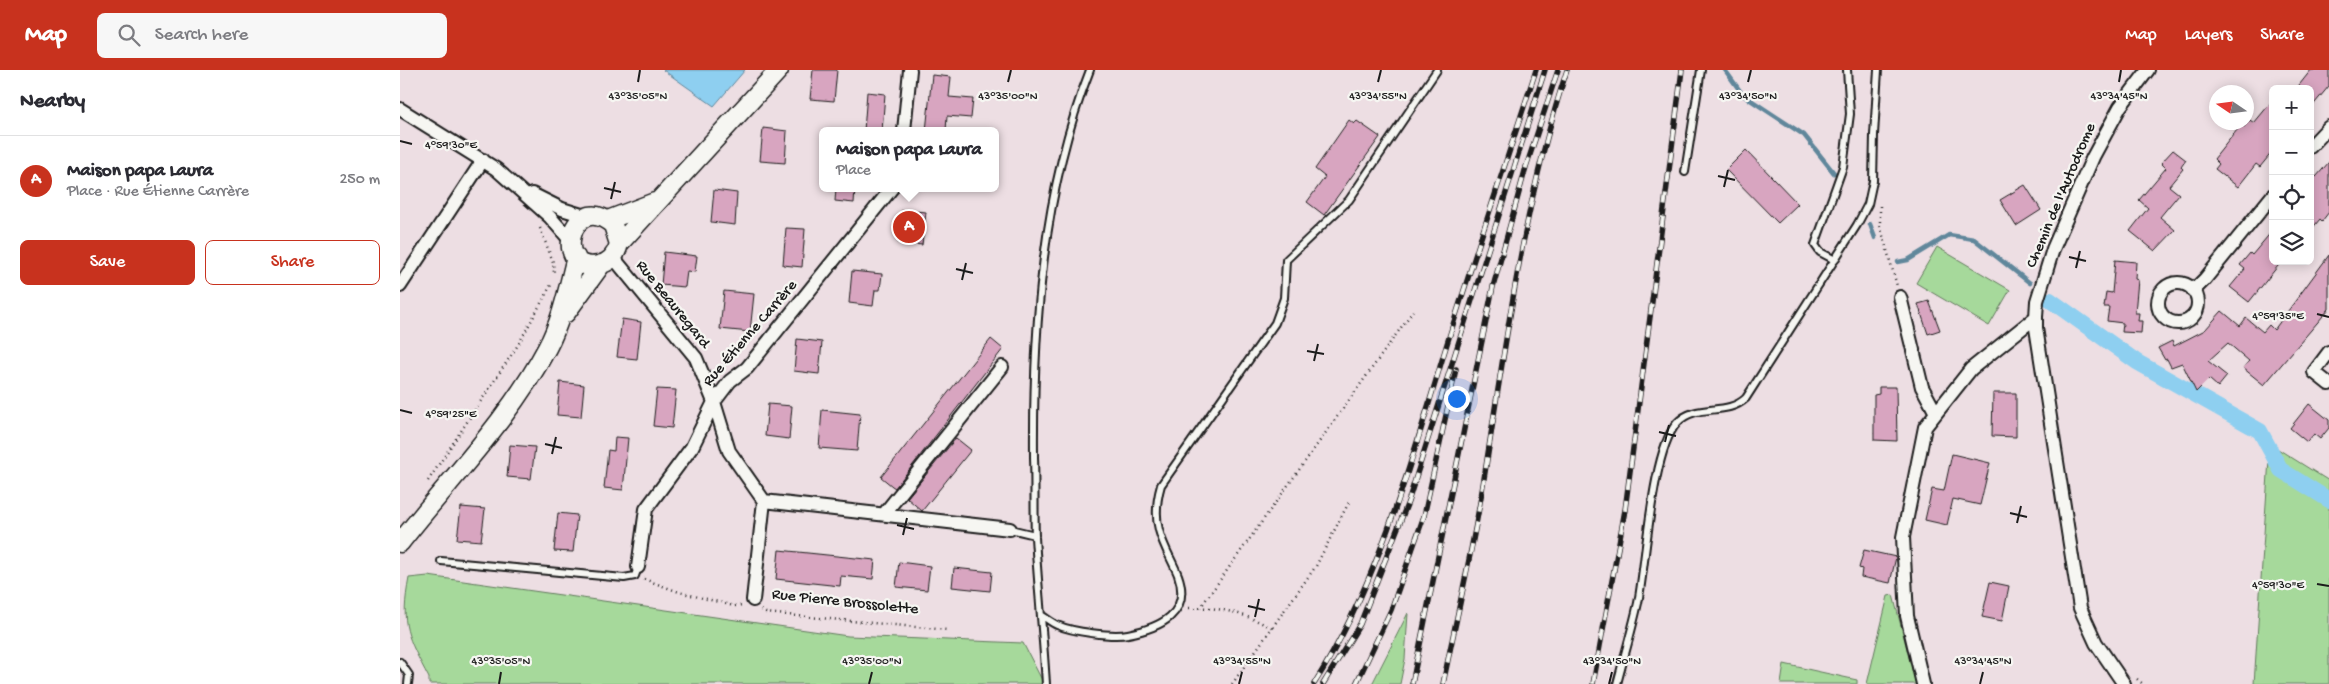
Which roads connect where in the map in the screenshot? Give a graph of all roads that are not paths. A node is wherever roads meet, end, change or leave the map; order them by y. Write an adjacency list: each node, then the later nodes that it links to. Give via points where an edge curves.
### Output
1 (779, 70): 17 (main road)
2 (910, 70): 10 (street)
3 (1090, 70): 38 (lane, via 1076,105 1059,171 1038,311 1034,392)
4 (1437, 70): 43 (lane, via 1348,200 1286,260 1284,298 1275,323 1161,485 1157,497 1158,529 1179,577 1181,594 1178,609 1159,625 1119,635 1068,629)
5 (1701, 70): 14 (lane)
6 (1848, 70): 24 (lane, via 1850,114 1843,166 1815,245 1820,252)
7 (1878, 70): 24 (lane, via 1873,181 1868,204)
8 (2148, 70): 28 (street, Chemin de l'Autodrome, via 2120,107 2093,158 2053,249 2037,301)
9 (400, 108): 13 (street)
10 (904, 127)
11 (2329, 127): 12 (street)
12 (2314, 143)
13 (483, 160): 15 (street); 25 (street)
14 (1685, 172)
15 (517, 186): 19 (street, via 562,209); 21 (street)
16 (889, 192): 33 (street, Rue Étienne Carrère, via 747,368 730,381)
17 (660, 200): 20 (main road); 22 (main road)
18 (2269, 200): 26 (street)
19 (588, 217): 20 (main road); 21 (main road, via 576,225)
20 (608, 220): 22 (main road, via 617,231)
21 (570, 240): 23 (main road)
22 (611, 255): 23 (main road, via 588,265); 29 (main road); 33 (street, Rue Beauregard, via 696,358)
23 (576, 257): 29 (main road)
24 (1836, 260): 47 (lane, via 1746,398 1734,407 1688,414 1672,430 1658,470 1638,602)
25 (400, 286)
26 (2193, 291)
27 (1900, 297): 34 (street, via 1922,387)
28 (2036, 317): 34 (street, via 1971,369); 49 (street, Chemin de l'Autodrome, via 2080,608 2096,643)
29 (560, 321): 39 (main road, via 547,349 507,410)
30 (2329, 352): 32 (street, via 2314,372)
31 (1002, 368): 36 (street)
32 (2329, 384)
33 (714, 402): 35 (street, via 729,451); 41 (street, Rue Étienne Carrère, via 692,447 646,509)
34 (1936, 412): 48 (street, via 1924,427 1903,536 1907,616)
35 (764, 501): 36 (street); 42 (street, Rue Pierre Brossolette)
36 (884, 514): 37 (street)
37 (1010, 529): 38 (lane)
38 (1035, 535): 43 (lane)
39 (400, 543)
40 (441, 560): 41 (lane, via 624,578)
41 (637, 572)
42 (754, 600)
43 (1041, 615): 46 (lane)
44 (400, 662): 45 (lane, via 409,675)
45 (408, 684)
46 (1046, 684)
47 (1617, 684)
48 (1923, 684)
49 (2124, 684)

